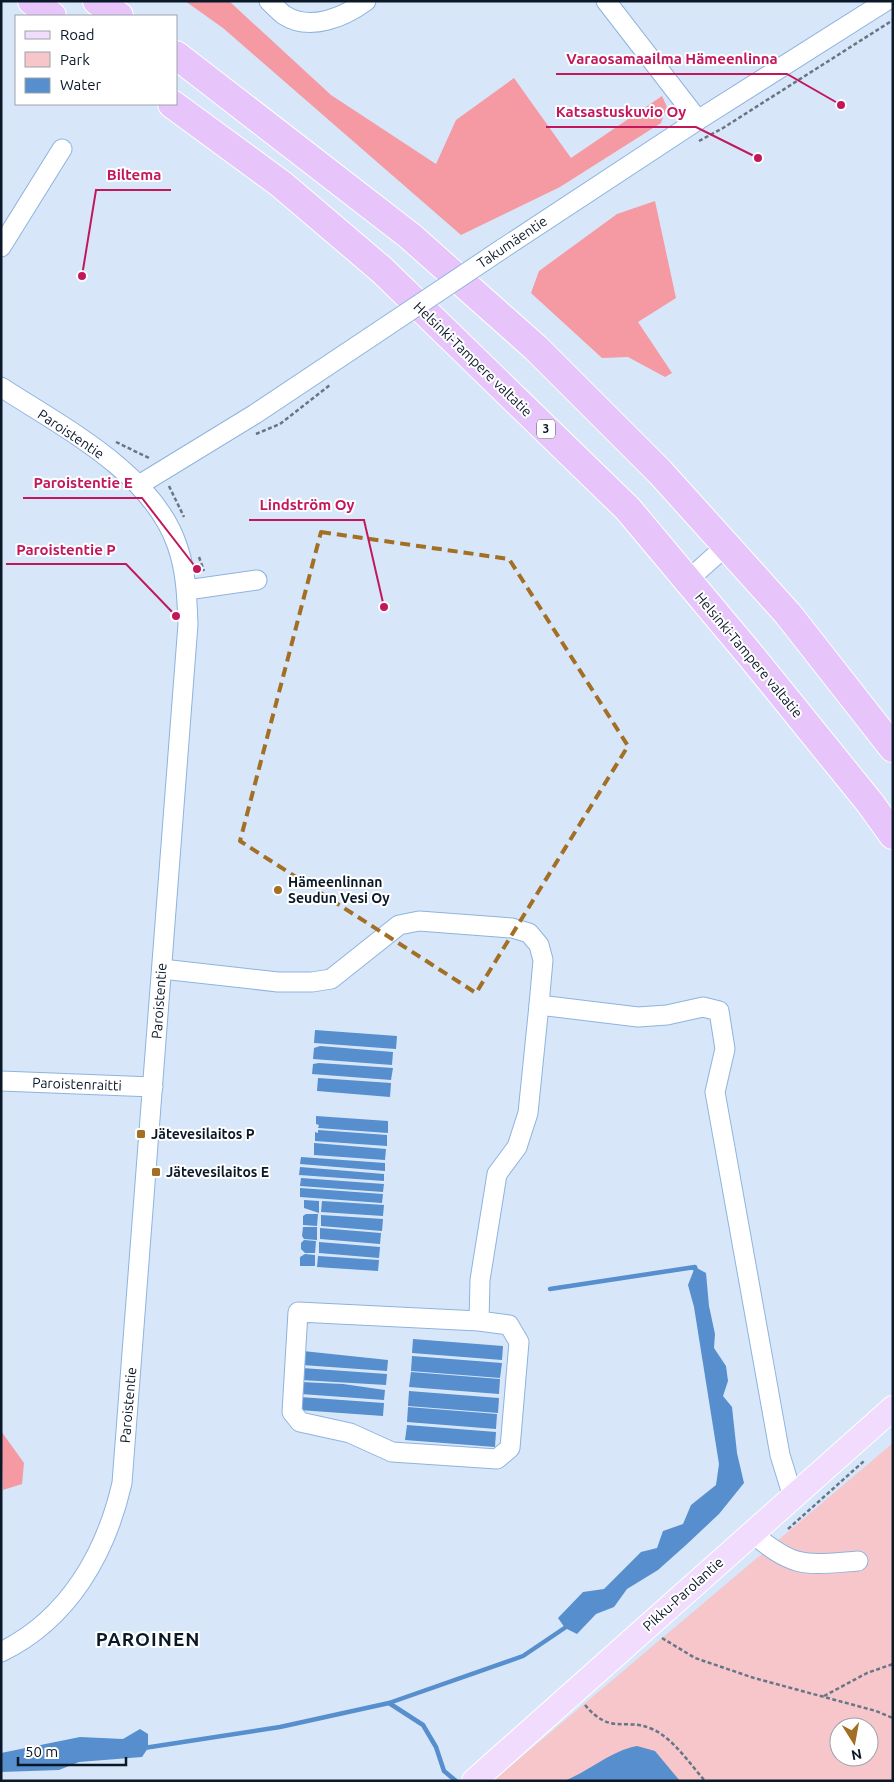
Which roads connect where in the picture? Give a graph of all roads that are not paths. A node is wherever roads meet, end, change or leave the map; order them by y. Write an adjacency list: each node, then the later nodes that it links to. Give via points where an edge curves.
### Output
1 (32, 1): 8 (highway)
2 (97, 1): 9 (highway)
3 (118, 1): 10 (highway)
4 (270, 1): 5 (street, via 286,16 320,22 351,12)
5 (366, 1)
6 (606, 1): 13 (street)
7 (886, 1): 13 (street, Takumäentie)
8 (51, 15)
9 (118, 15)
10 (133, 15)
11 (178, 57): 18 (highway, via 410,236 507,322 660,472)
12 (173, 105): 20 (highway, Helsinki-Tampere valtatie / 3, via 281,184 382,270 628,509)
13 (698, 120): 17 (street, Takumäentie, bridge, via 255,414)
14 (62, 149): 15 (street)
15 (1, 247)
16 (1, 387): 17 (street, Paroistentie, via 99,452)
17 (139, 485): 21 (street, Paroistentie, via 177,542)
18 (726, 546): 20 (street); 22 (highway, via 788,614)
19 (257, 580): 21 (street)
20 (688, 580): 23 (highway, Helsinki-Tampere valtatie / 3)
21 (187, 590): 24 (street, Paroistentie, via 188,624)
22 (893, 748)
23 (893, 835)
24 (162, 969): 25 (street, via 278,982 331,980 399,925 419,920 512,928 529,933 539,945 543,960); 27 (street, Paroistentie)
25 (539, 1005): 28 (street, via 528,1113 516,1147 497,1174 480,1280); 30 (street, via 638,1017 703,1007 719,1011 724,1049 715,1092 780,1455)
26 (1, 1081): 27 (street, Paroistenraitti)
27 (153, 1087): 33 (street, Paroistentie, via 122,1483 115,1516 97,1558 76,1590 45,1621)
28 (480, 1321): 28 (street, via 509,1325 519,1342 510,1448 498,1459 392,1452 350,1433 300,1422 292,1412 298,1312)
29 (893, 1408): 30 (main road, Pikku-Parolantie)
30 (793, 1497): 31 (main road, Pikku-Parolantie)
31 (759, 1538): 32 (street, via 778,1555 794,1562); 34 (main road, Pikku-Parolantie, via 648,1625)
32 (858, 1561)
33 (1, 1652)
34 (474, 1781)

